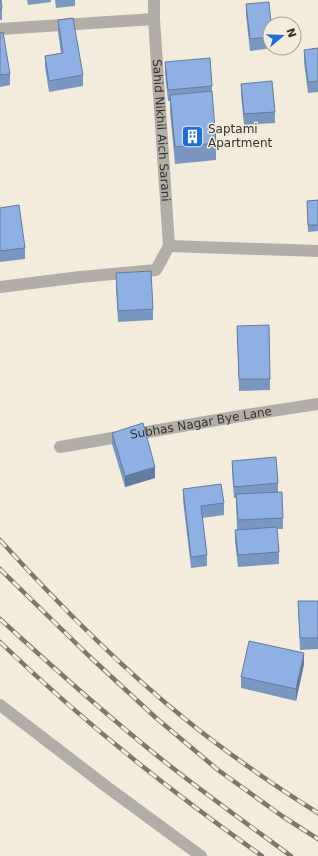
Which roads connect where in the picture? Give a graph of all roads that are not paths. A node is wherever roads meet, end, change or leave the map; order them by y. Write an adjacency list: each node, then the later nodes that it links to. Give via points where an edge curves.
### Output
1 (154, 0): 2 (street, Sahid Nikhil Aich Sarani)
2 (154, 19): 3 (street); 4 (street, Sahid Nikhil Aich Sarani)
3 (0, 29)
4 (169, 246): 5 (street); 6 (street, via 156,270)
5 (318, 251)
6 (0, 287)
7 (318, 404): 8 (street, Subhas Nagar Bye Lane)
8 (60, 447)
9 (0, 704): 10 (street)
10 (201, 856)

